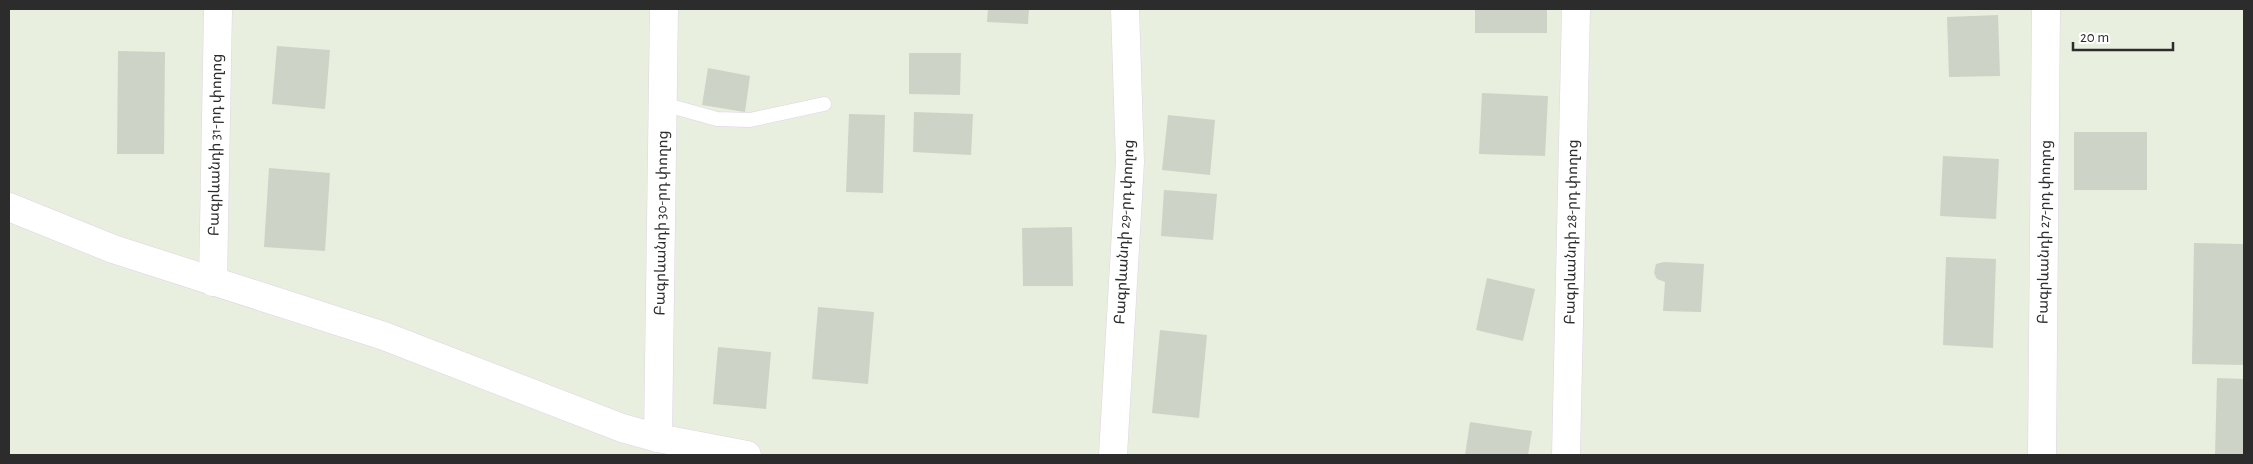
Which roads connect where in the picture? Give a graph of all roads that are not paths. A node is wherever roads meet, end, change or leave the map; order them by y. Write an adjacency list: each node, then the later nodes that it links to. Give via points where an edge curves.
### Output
1 (218, 9): 9 (street, Բագրևանդի 31-րդ փողոց)
2 (664, 9): 6 (street, Բագրևանդի 30-րդ փողոց)
3 (1126, 9): 12 (street, Բագրևանդի 29-րդ փողոց, via 1130,162)
4 (1576, 9): 13 (street, Բագրևանդի 28-րդ փողոց)
5 (2046, 9): 14 (street, Բագրևանդի 27-րդ փողոց)
6 (663, 104): 7 (lane, via 717,119 750,120); 10 (street, Բագրևանդի 30-րդ փողոց)
7 (824, 104)
8 (9, 207): 9 (street, via 114,249)
9 (213, 282): 10 (street, via 384,336 622,428)
10 (658, 438): 11 (street)
11 (747, 455)
12 (1113, 455)
13 (1566, 455)
14 (2042, 455)

